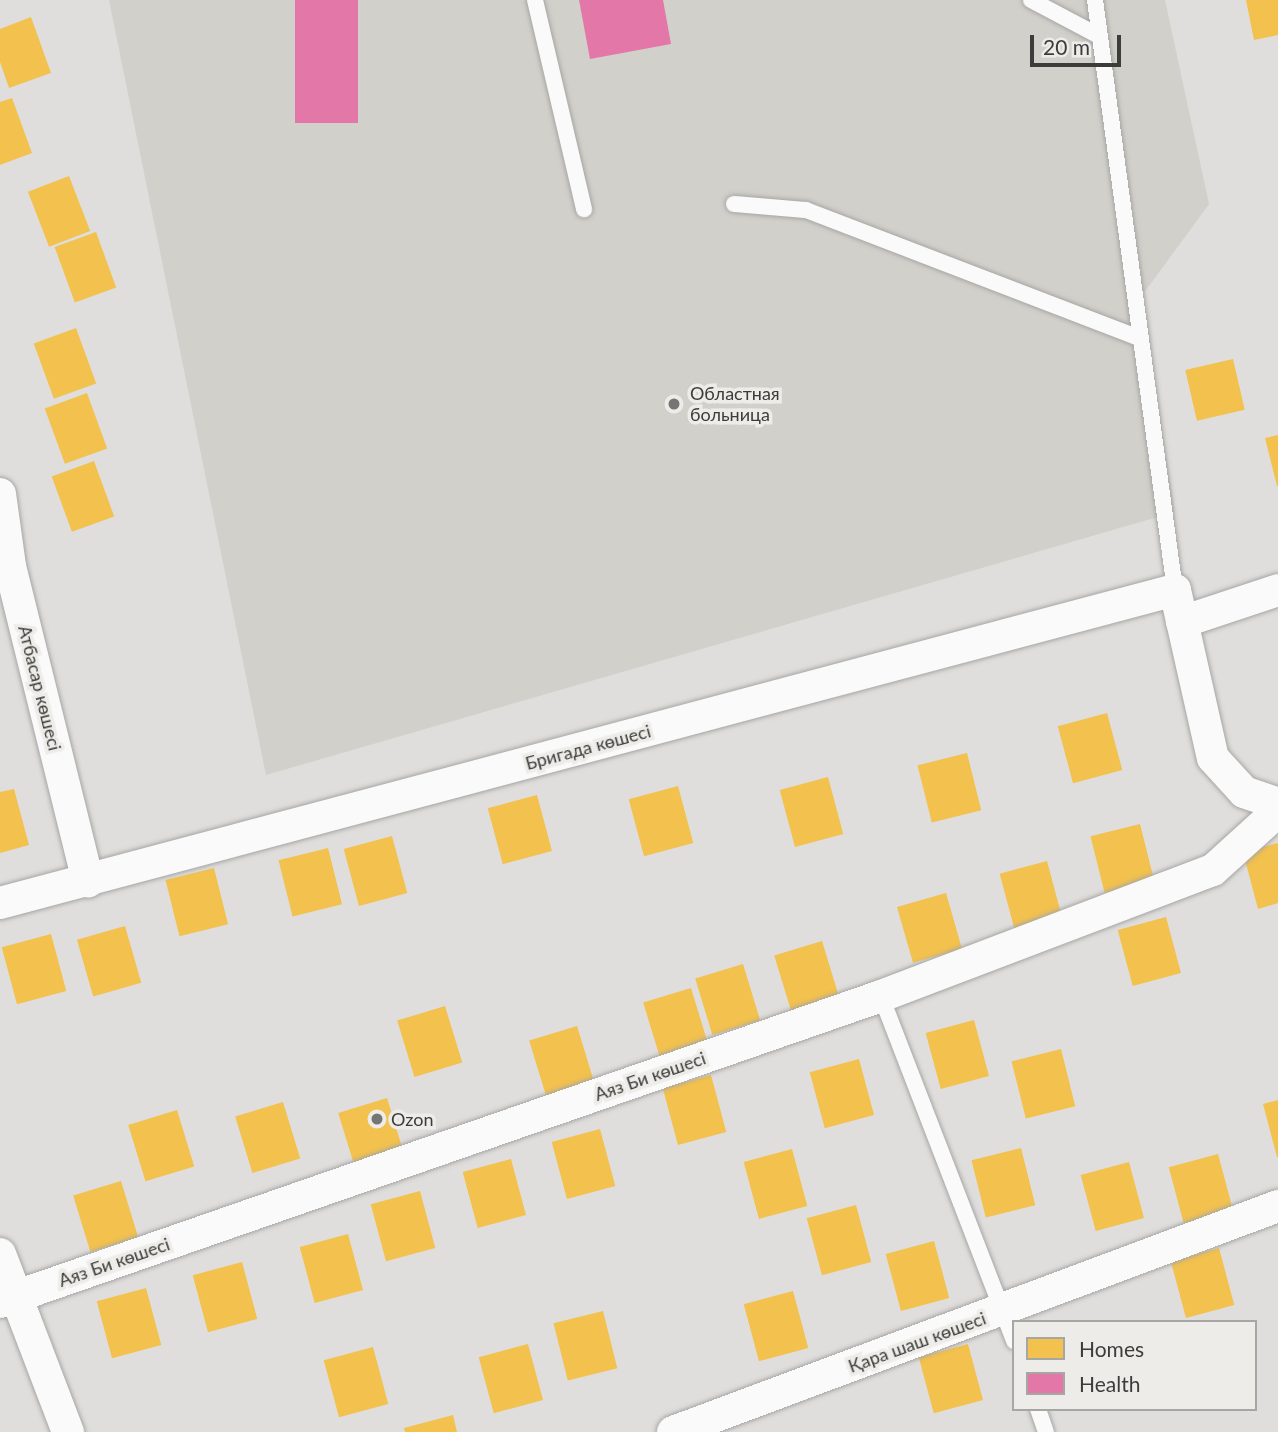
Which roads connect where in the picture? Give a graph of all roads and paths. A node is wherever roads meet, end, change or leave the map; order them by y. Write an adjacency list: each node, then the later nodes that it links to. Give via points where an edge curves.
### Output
1 (535, 0): 6 (lane)
2 (1031, 0): 4 (lane)
3 (1095, 0): 4 (lane)
4 (1099, 36): 7 (lane)
5 (734, 204): 7 (lane, via 806,210)
6 (583, 209)
7 (1140, 338): 10 (lane)
8 (0, 494): 9 (street, Атбасар көшесі)
9 (5, 567): 15 (street, Атбасар көшесі)
10 (1175, 590): 12 (street); 15 (street, Бригада көшесі)
11 (1278, 590): 12 (street)
12 (1182, 622): 13 (street, via 1213,758 1244,792)
13 (1278, 804)
14 (1278, 811): 17 (street, Аяз Би көшесі, via 1213,870)
15 (88, 881): 16 (street, Бригада көшесі)
16 (0, 903)
17 (880, 996): 20 (street, Аяз Би көшесі); 21 (lane)
18 (1278, 1206): 21 (street, Қара шаш көшесі)
19 (0, 1254): 20 (street)
20 (8, 1299): 24 (street)
21 (1003, 1310): 22 (lane); 25 (street, Қара шаш көшесі)
22 (1012, 1335)
23 (1039, 1411): 26 (lane)
24 (68, 1432)
25 (673, 1432)
26 (1046, 1432)

